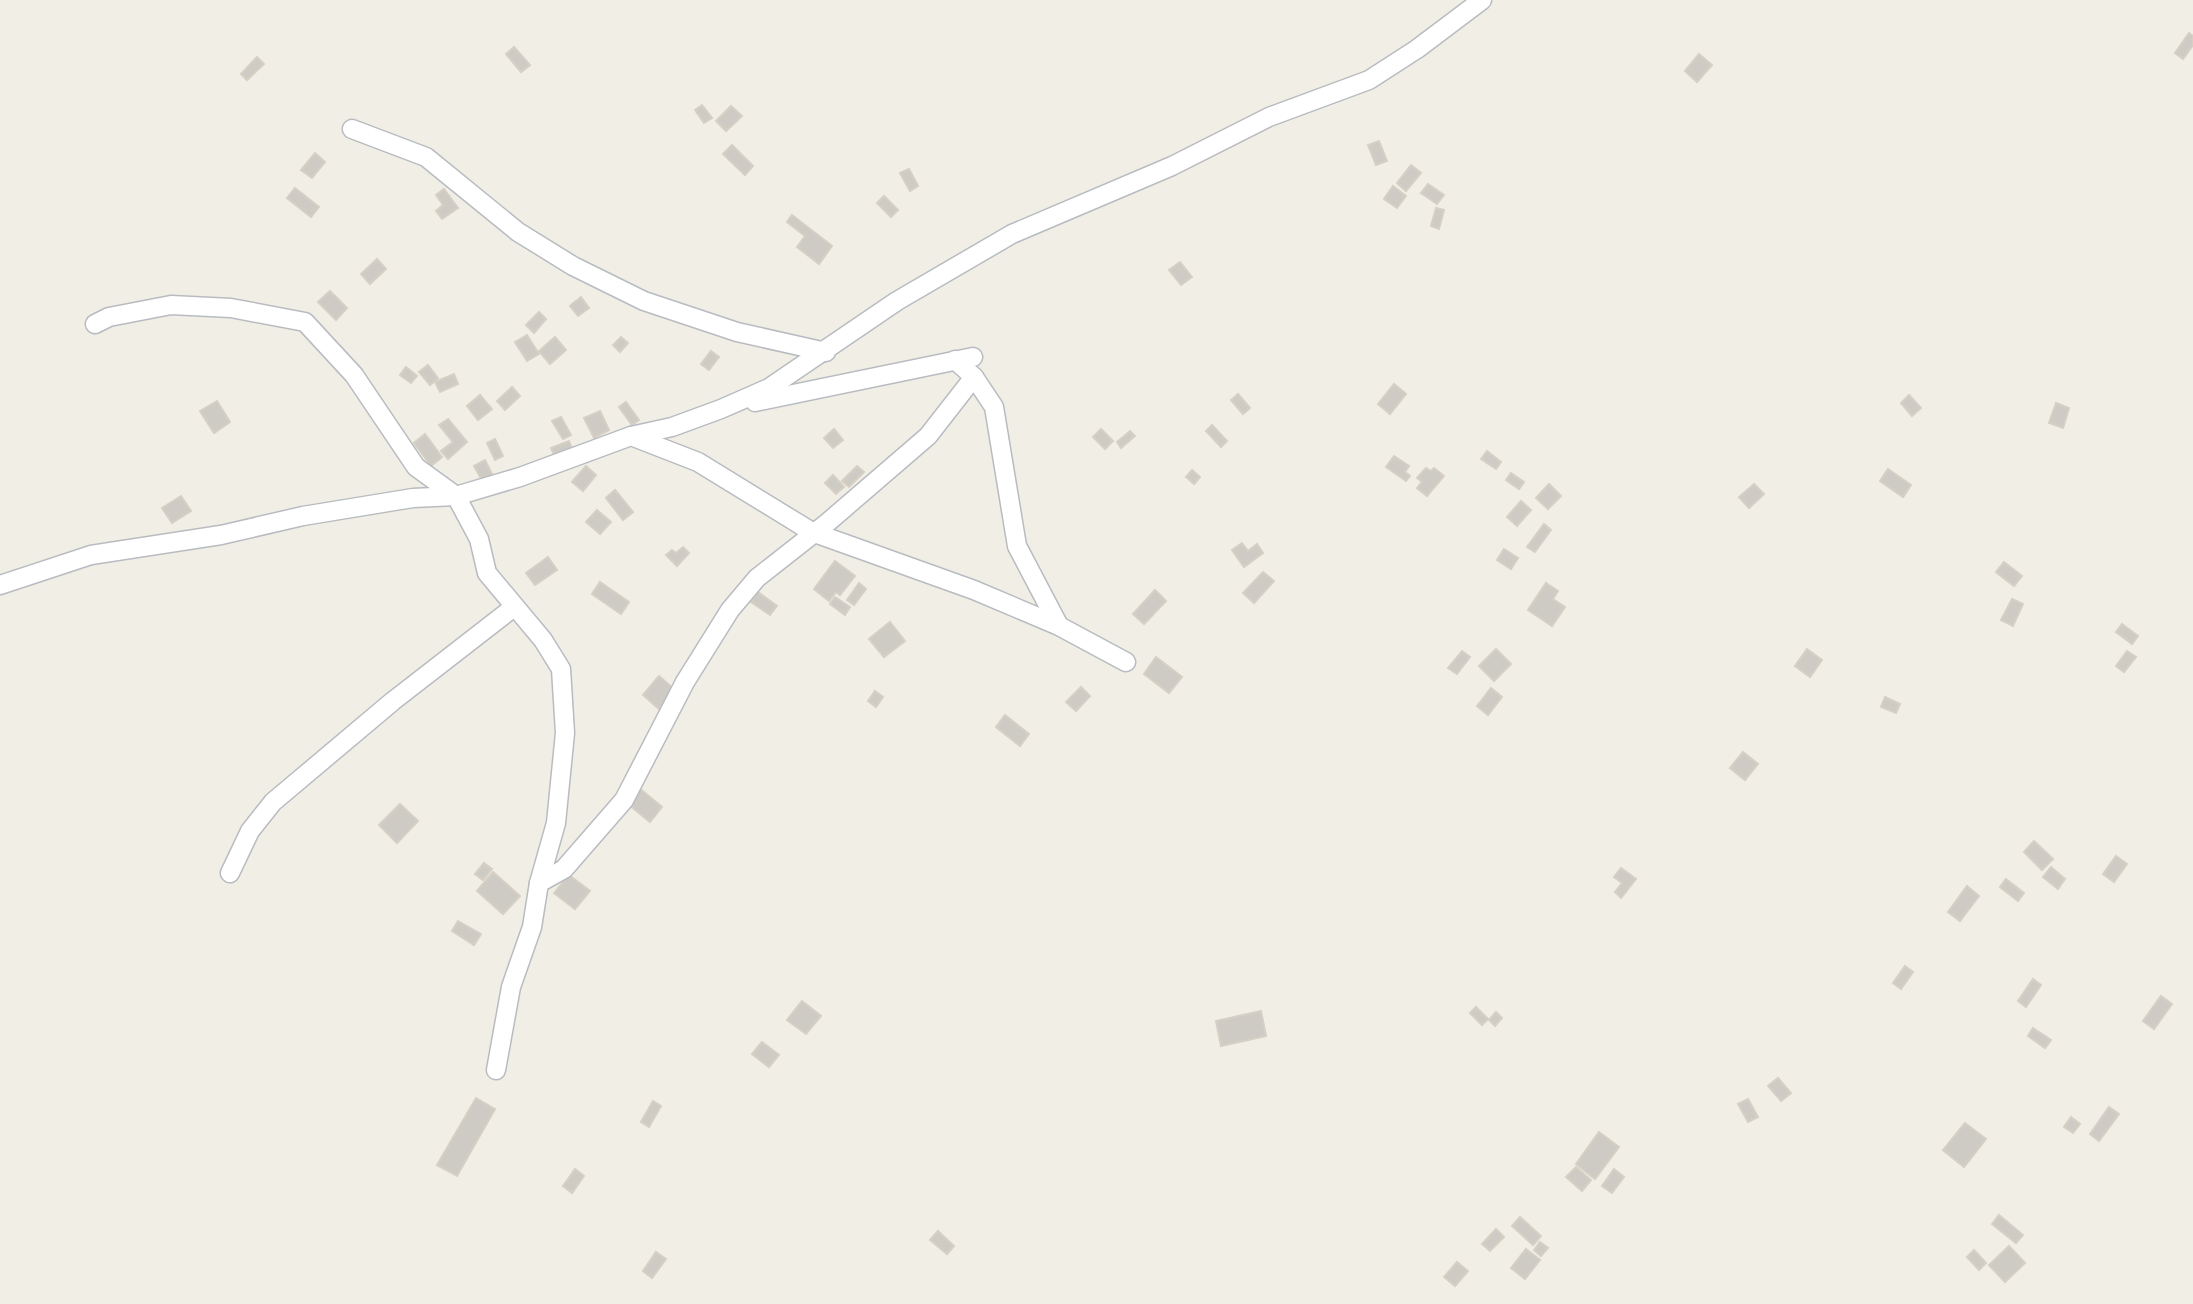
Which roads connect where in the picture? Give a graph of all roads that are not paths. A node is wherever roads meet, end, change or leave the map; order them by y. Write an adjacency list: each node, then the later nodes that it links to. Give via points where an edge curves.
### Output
1 (1482, 0): 4 (street, via 1369,80 1269,117 1172,166 1012,234 897,301)
2 (352, 129): 4 (street, via 426,157 518,232 644,301 737,332)
3 (95, 324): 10 (street, via 171,305 231,307 305,322 354,375 416,467)
4 (825, 352): 8 (street, via 769,388)
5 (973, 357): 6 (street)
6 (954, 360): 7 (street); 8 (street)
7 (974, 377): 11 (street, via 928,436); 14 (street, via 994,407 1017,546)
8 (721, 410): 9 (street)
9 (631, 436): 10 (street); 11 (street, via 698,462)
10 (456, 496): 12 (street, via 413,498 91,555); 13 (street, via 479,539 486,573)
11 (812, 532): 14 (street); 17 (street, via 757,578 730,610 685,682 624,800 564,869)
12 (0, 585)
13 (514, 607): 16 (street, via 273,802 250,831); 17 (street, via 561,669 565,733 558,804)
14 (1059, 626): 15 (street)
15 (1126, 662)
16 (230, 873)
17 (539, 883): 18 (street, via 532,928 511,987)
18 (496, 1070)

